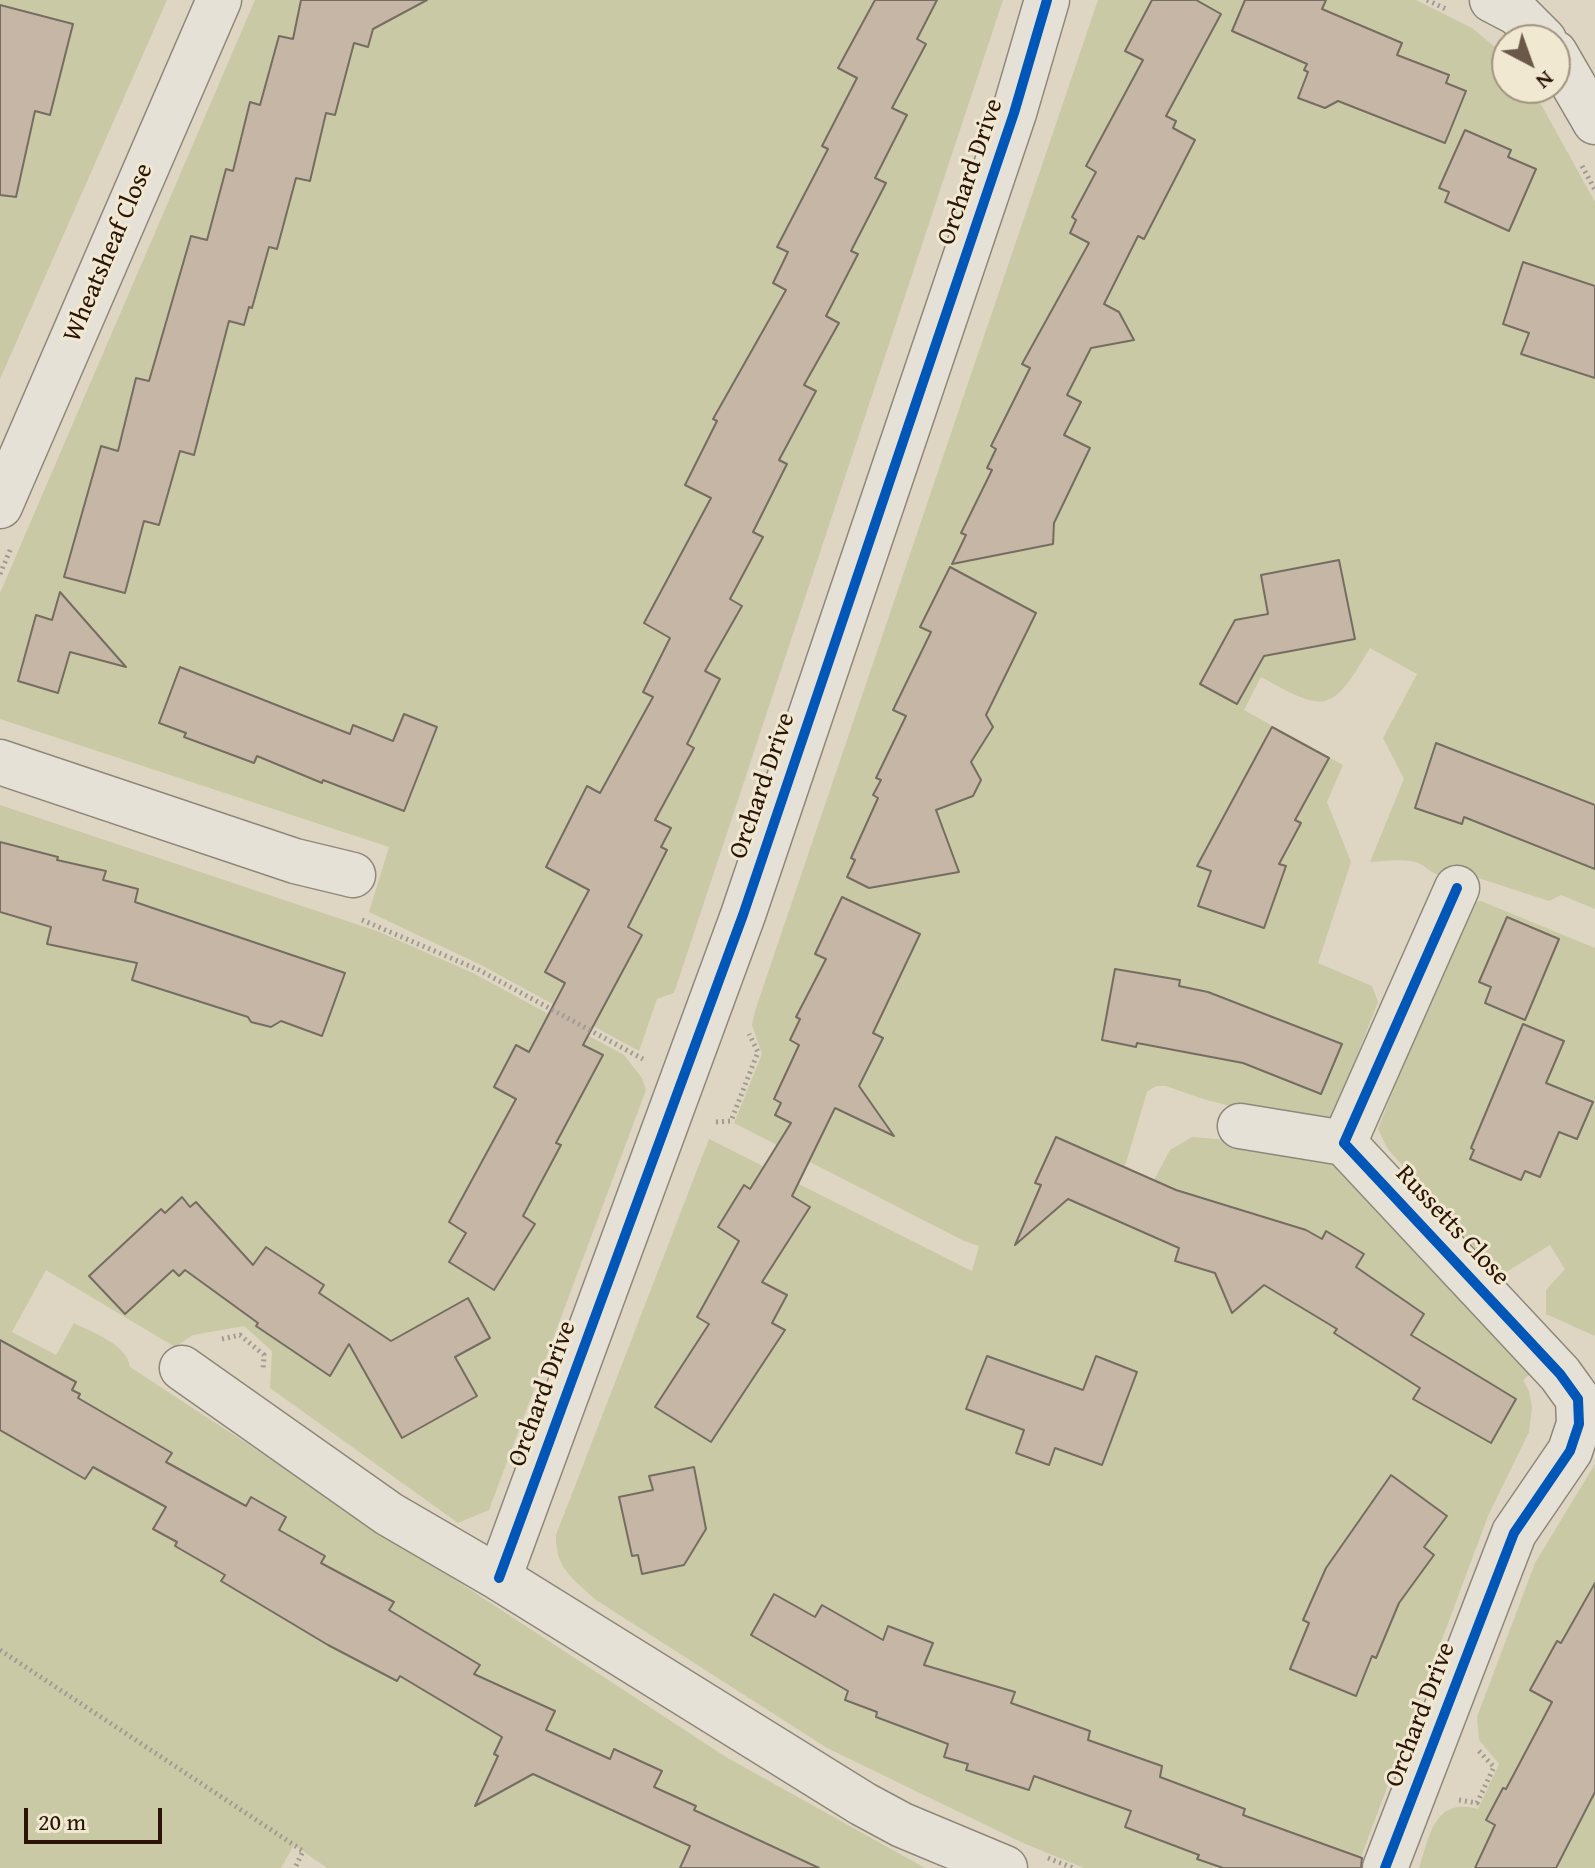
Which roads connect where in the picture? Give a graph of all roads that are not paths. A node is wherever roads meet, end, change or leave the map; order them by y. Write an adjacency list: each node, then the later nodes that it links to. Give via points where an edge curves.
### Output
1 (219, 0): 7 (street, Wheatsheaf Close)
2 (1047, 0): 14 (street, Orchard Drive, via 1014,113 743,915)
3 (1492, 0): 4 (street)
4 (1528, 24)
5 (1571, 81): 6 (street)
6 (1595, 122)
7 (0, 506)
8 (0, 762): 10 (street, via 295,861)
9 (1457, 888): 12 (street)
10 (352, 895)
11 (1240, 1126): 12 (street)
12 (1344, 1143): 15 (street, Russetts Close, via 1578,1399 1579,1424 1570,1451 1514,1533)
13 (182, 1368): 14 (street, via 226,1382 389,1514)
14 (499, 1578): 16 (street, via 863,1804 902,1825)
15 (1497, 1579): 17 (street, Orchard Drive)
16 (1023, 1862)
17 (1385, 1868)

